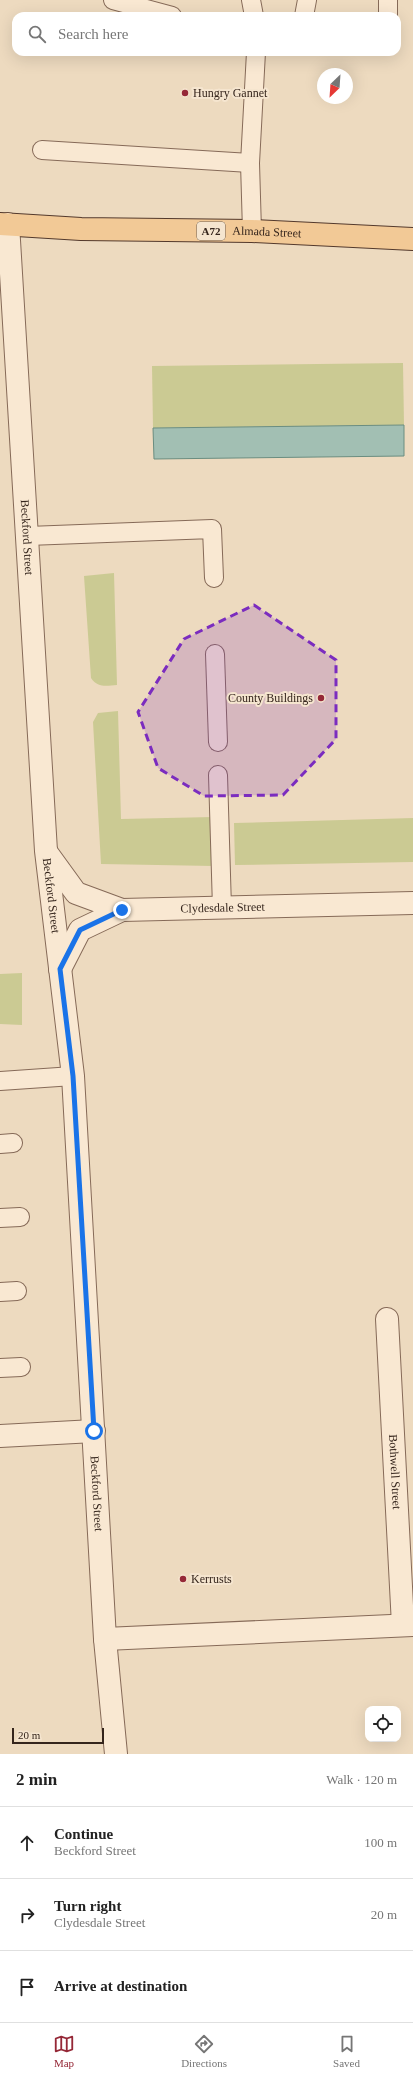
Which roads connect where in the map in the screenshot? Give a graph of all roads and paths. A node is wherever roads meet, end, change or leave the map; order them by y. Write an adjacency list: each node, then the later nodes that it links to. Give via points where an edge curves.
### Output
1 (113, 0): 5 (lane)
2 (251, 0): 6 (lane)
3 (307, 0): 7 (lane)
4 (388, 0): 8 (lane)
5 (157, 12)
6 (253, 12)
7 (305, 12)
8 (388, 12)
9 (256, 56): 11 (lane)
10 (42, 150): 11 (lane)
11 (250, 164): 13 (lane)
12 (4, 224): 13 (main road, Almada Street / A72, via 81,229); 15 (street, Beckford Street)
13 (252, 231): 14 (main road, Almada Street / A72)
14 (413, 239)
15 (28, 536): 16 (lane, via 212,529); 20 (street, Beckford Street)
16 (214, 578)
17 (215, 654): 18 (lane)
18 (218, 742)
19 (218, 775): 22 (lane)
20 (46, 851): 23 (street, Beckford Street, via 76,893); 24 (street, Beckford Street)
21 (413, 903): 22 (street, Clydesdale Street)
22 (222, 908): 23 (street, Clydesdale Street)
23 (122, 910): 24 (street, Clydesdale Street, via 80,930)
24 (60, 969): 25 (street, Beckford Street)
25 (73, 1076): 26 (lane); 32 (street, Beckford Street)
26 (0, 1081)
27 (20, 1217): 28 (lane)
28 (0, 1218)
29 (387, 1319): 34 (street, Bothwell Street)
30 (21, 1367): 31 (lane)
31 (0, 1368)
32 (94, 1431): 33 (street); 35 (street, Beckford Street)
33 (0, 1436)
34 (408, 1625): 35 (street, Bothwell Street)
35 (106, 1639): 36 (street, Beckford Street)
36 (116, 1754)

